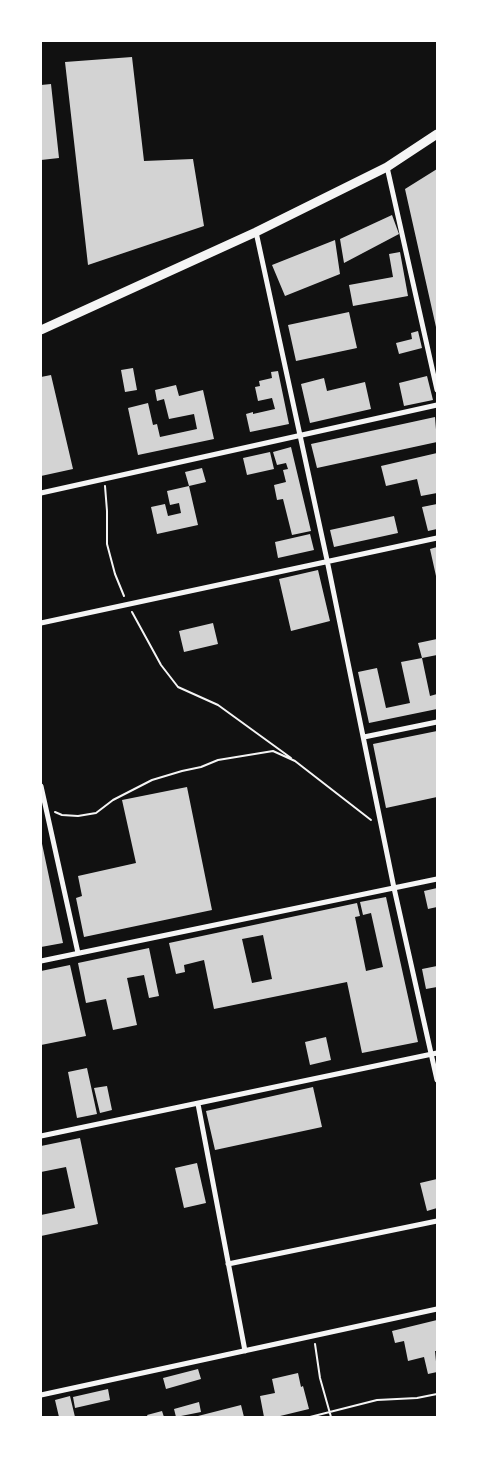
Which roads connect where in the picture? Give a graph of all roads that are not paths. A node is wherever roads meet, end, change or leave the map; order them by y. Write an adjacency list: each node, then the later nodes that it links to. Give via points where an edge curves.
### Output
1 (437, 134): 2 (main road)
2 (387, 167): 3 (main road); 5 (street)
3 (256, 232): 4 (main road); 7 (street)
4 (41, 330)
5 (437, 390)
6 (437, 405): 7 (street)
7 (301, 435): 8 (street); 10 (street)
8 (41, 493)
9 (437, 538): 10 (street)
10 (327, 560): 11 (street); 13 (street)
11 (41, 623)
12 (437, 722): 13 (street)
13 (364, 736): 17 (street)
14 (41, 786): 15 (street)
15 (44, 808): 18 (street)
16 (437, 879): 17 (street)
17 (394, 888): 18 (street); 20 (street)
18 (78, 953): 19 (street)
19 (41, 961)
20 (434, 1053): 21 (street); 22 (street)
21 (437, 1080)
22 (198, 1104): 23 (street); 25 (street)
23 (41, 1136)
24 (437, 1220): 25 (street)
25 (228, 1264): 27 (street)
26 (437, 1310): 27 (street)
27 (245, 1351): 28 (street)
28 (41, 1395)

